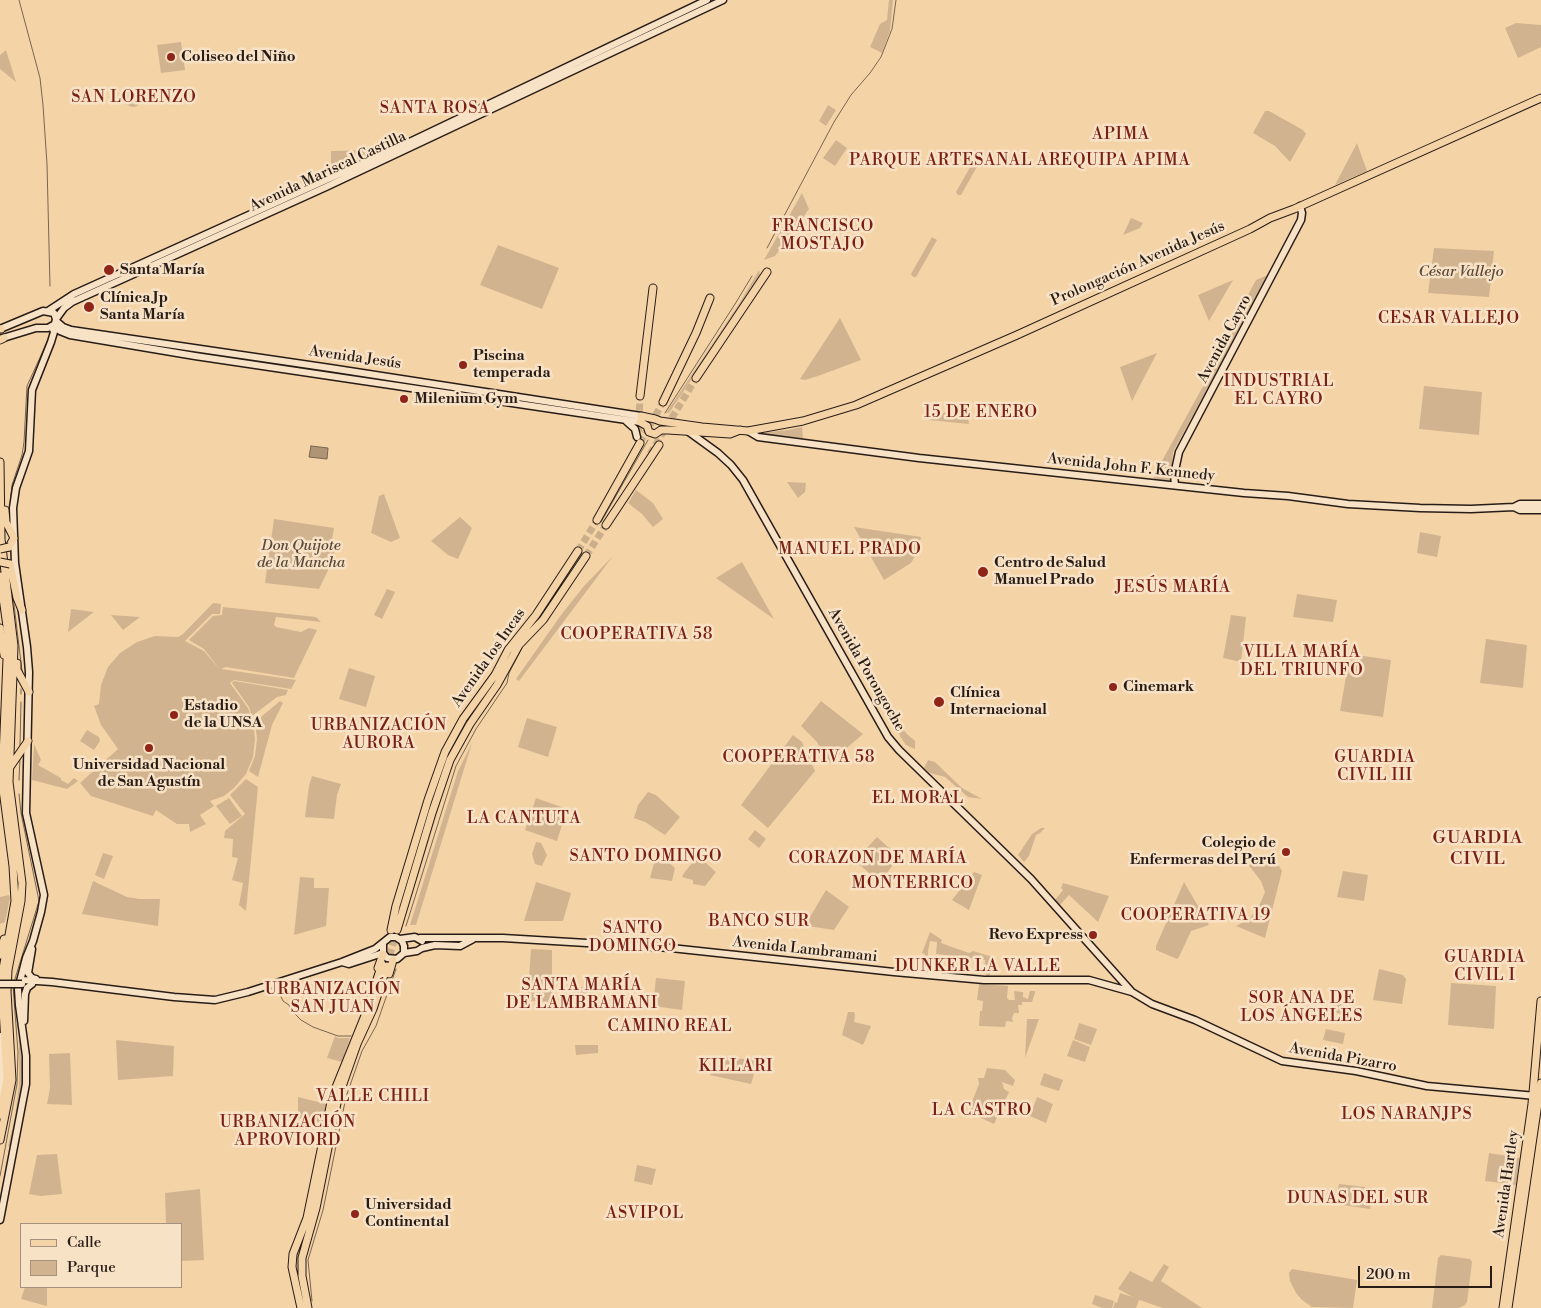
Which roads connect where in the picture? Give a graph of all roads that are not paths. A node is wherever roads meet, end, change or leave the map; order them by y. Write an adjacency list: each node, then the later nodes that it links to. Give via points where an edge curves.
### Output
1 (708, 0): 8 (main road, Avenida Mariscal Castilla, via 405,144 74,294)
2 (723, 0): 10 (main road, Avenida Mariscal Castilla, via 326,187 72,302)
3 (1541, 98): 4 (main road, Prolongación Avenida Jesús)
4 (1300, 206): 29 (main road, Prolongación Avenida Jesús, via 856,405 803,422); 34 (main road, Avenida Cayro, via 1301,220 1178,452)
5 (767, 272): 18 (main road)
6 (653, 288): 20 (main road)
7 (710, 298): 21 (main road)
8 (48, 311): 9 (main road); 10 (main road, via 54,313)
9 (34, 316): 11 (main road, via 32,321); 12 (main road)
10 (55, 323): 11 (main road, via 44,329); 14 (main road, Avenida Jesús, via 71,330); 39 (main road, via 32,390 29,451 13,508)
11 (36, 328): 13 (main road)
12 (0, 329)
13 (1, 339)
14 (131, 342): 15 (main road, Avenida Jesús); 16 (main road, Avenida Jesús)
15 (196, 349): 16 (main road); 17 (main road, Avenida Jesús)
16 (195, 356): 19 (main road, Avenida Jesús)
17 (379, 375): 19 (main road); 22 (main road, Avenida Jesús)
18 (696, 378)
19 (378, 383): 22 (main road, Avenida Jesús)
20 (640, 396)
21 (663, 402)
22 (547, 404): 23 (main road, Avenida Jesús)
23 (595, 412): 24 (main road, Avenida Jesús); 26 (main road, Avenida Jesús)
24 (625, 420): 26 (main road, Avenida Jesús); 30 (main road, via 633,426)
25 (660, 421): 26 (main road, Prolongación Avenida Jesús); 27 (main road); 29 (main road, Prolongación Avenida Jesús)
26 (643, 422): 27 (main road, Prolongación Avenida Jesús, via 653,433)
27 (661, 430): 28 (main road, Prolongación Avenida Jesús)
28 (685, 430): 29 (main road, Prolongación Avenida Jesús, via 730,434); 75 (main road, Avenida Porongoche, via 718,453 743,480 888,737 1031,878)
29 (744, 430): 34 (main road, Avenida John F. Kennedy, via 758,436 919,458)
30 (639, 441): 38 (main road)
31 (659, 445): 33 (main road, via 606,525)
32 (1, 464): 39 (main road, via 6,487 5,517); 47 (main road, via 0,539)
33 (631, 484)
34 (1175, 485): 36 (main road, Avenida John F. Kennedy, via 1353,504 1439,509)
35 (1541, 504): 36 (main road, Avenida John F. Kennedy)
36 (1514, 507): 37 (main road, Avenida John F. Kennedy)
37 (1541, 510)
38 (597, 520)
39 (14, 538): 40 (main road, bridge, via 9,547); 45 (main road)
40 (0, 548)
41 (578, 551): 52 (main road, Avenida los Incas, via 458,727 441,760)
42 (586, 556): 54 (main road, Avenida los Incas, via 543,620 519,645 462,737 446,770)
43 (0, 562): 45 (main road, bridge, via 10,564)
44 (0, 576): 48 (main road, via 8,634)
45 (22, 610): 49 (main road)
46 (0, 628): 48 (main road)
47 (14, 650): 49 (main road, via 18,670); 51 (main road)
48 (6, 670): 55 (main road, via 2,775)
49 (29, 692): 50 (main road)
50 (28, 741): 51 (main road); 59 (main road, via 26,813 44,896)
51 (9, 770): 84 (main road, via 22,883 8,984 12,1080)
52 (428, 800): 53 (main road); 54 (main road, Avenida los Incas, via 396,906 394,930)
53 (421, 812)
54 (416, 862): 58 (main road)
55 (15, 892): 65 (main road); 83 (main road, via 3,970 7,1079)
56 (416, 938): 57 (main road, Avenida Lambramani); 58 (main road, Avenida Lambramani); 61 (main road, via 423,944); 62 (main road, via 409,940)
57 (474, 938): 61 (main road, Avenida Lambramani, via 460,946); 75 (main road, Avenida Lambramani, via 675,949 984,980 1089,980)
58 (399, 939): 60 (main road, via 390,937); 64 (main road)
59 (33, 941): 71 (main road, via 29,975); 77 (main road, via 18,989)
60 (383, 944): 63 (main road); 67 (main road)
61 (422, 948): 62 (main road)
62 (412, 951): 64 (main road)
63 (383, 953): 66 (main road); 68 (main road)
64 (404, 953): 66 (main road)
65 (0, 955)
66 (393, 960): 79 (main road, via 373,1018)
67 (342, 962): 68 (main road); 74 (main road, via 215,1000)
68 (381, 962): 79 (main road, via 370,1017)
69 (0, 980): 70 (main road)
70 (22, 982): 71 (main road); 72 (main road, bridge); 73 (main road)
71 (52, 982): 74 (main road)
72 (0, 984)
73 (32, 984): 74 (main road); 77 (main road, via 25,994)
74 (67, 985)
75 (1132, 992): 81 (main road, Avenida Pizarro, via 1152,1004 1282,1061 1356,1071 1427,1086)
76 (1541, 1002): 81 (main road)
77 (22, 1029): 85 (main road, via 25,1094)
78 (0, 1036): 82 (main road)
79 (355, 1044): 86 (main road, via 329,1128)
80 (1541, 1083): 81 (main road)
81 (1539, 1095): 93 (main road, Avenida Hartley); 94 (main road, Avenida Hartley)
82 (0, 1096)
83 (0, 1115)
84 (0, 1140)
85 (0, 1220)
86 (306, 1233): 87 (main road, via 293,1254); 88 (main road)
87 (292, 1267): 88 (main road, via 298,1264); 90 (main road)
88 (301, 1267): 89 (main road)
89 (303, 1282): 91 (main road); 92 (main road)
90 (300, 1308)
91 (308, 1308)
92 (313, 1308)
93 (1503, 1308)
94 (1508, 1308)

